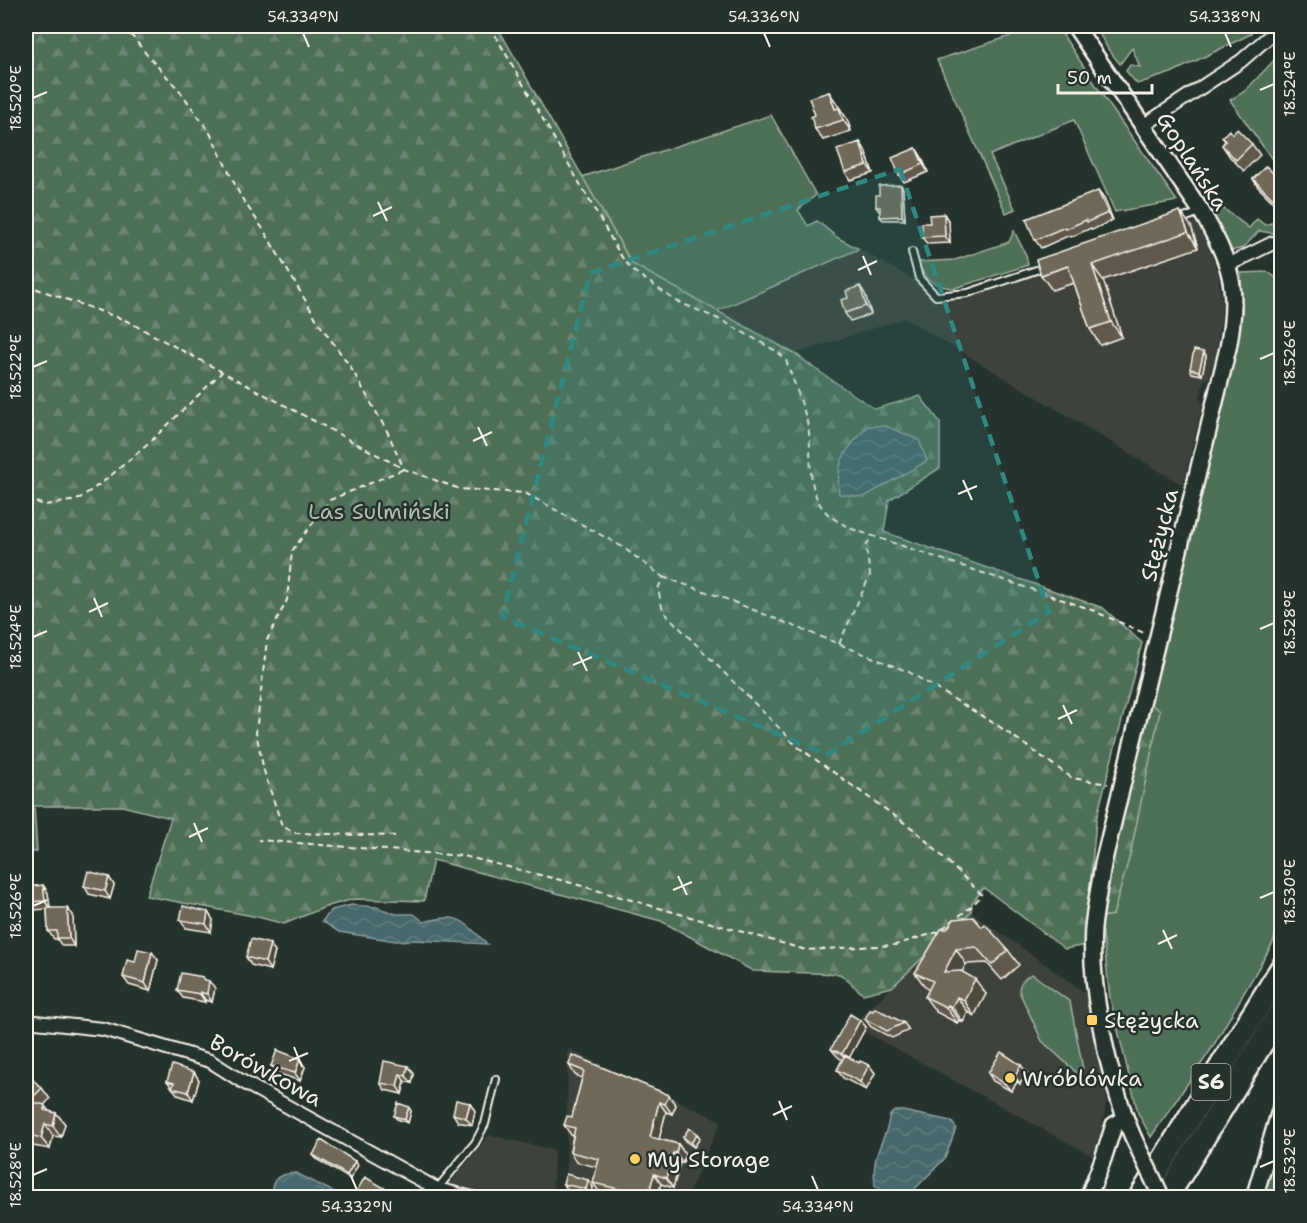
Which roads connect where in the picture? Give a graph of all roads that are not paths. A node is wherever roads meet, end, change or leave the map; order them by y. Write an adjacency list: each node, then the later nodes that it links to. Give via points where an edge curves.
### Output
1 (1075, 26): 3 (street, Goplańska)
2 (1281, 26): 3 (street, via 1241,61)
3 (1143, 126): 4 (street, Goplańska)
4 (1201, 211): 5 (lane); 8 (street, Goplańska)
5 (1172, 223)
6 (1281, 246): 8 (street, via 1273,243)
7 (912, 252): 9 (lane, via 919,278 936,296 968,293)
8 (1228, 265): 15 (street, Stężycka, via 1234,303 1228,348 1103,864 1093,928 1093,965 1105,1044)
9 (1047, 266)
10 (1281, 968): 19 (highway, S6)
11 (1281, 1010): 20 (highway, S6)
12 (26, 1021): 16 (street, Borówkowa, via 103,1029 210,1061)
13 (496, 1079): 16 (lane, via 485,1124 475,1143)
14 (1281, 1104): 21 (street)
15 (1125, 1119): 18 (street, via 1114,1125); 20 (street, Stężycka, bridge)
16 (435, 1193): 17 (street, Borówkowa)
17 (473, 1197)
18 (1088, 1197)
19 (1140, 1197)
20 (1164, 1197)
21 (1254, 1197)

